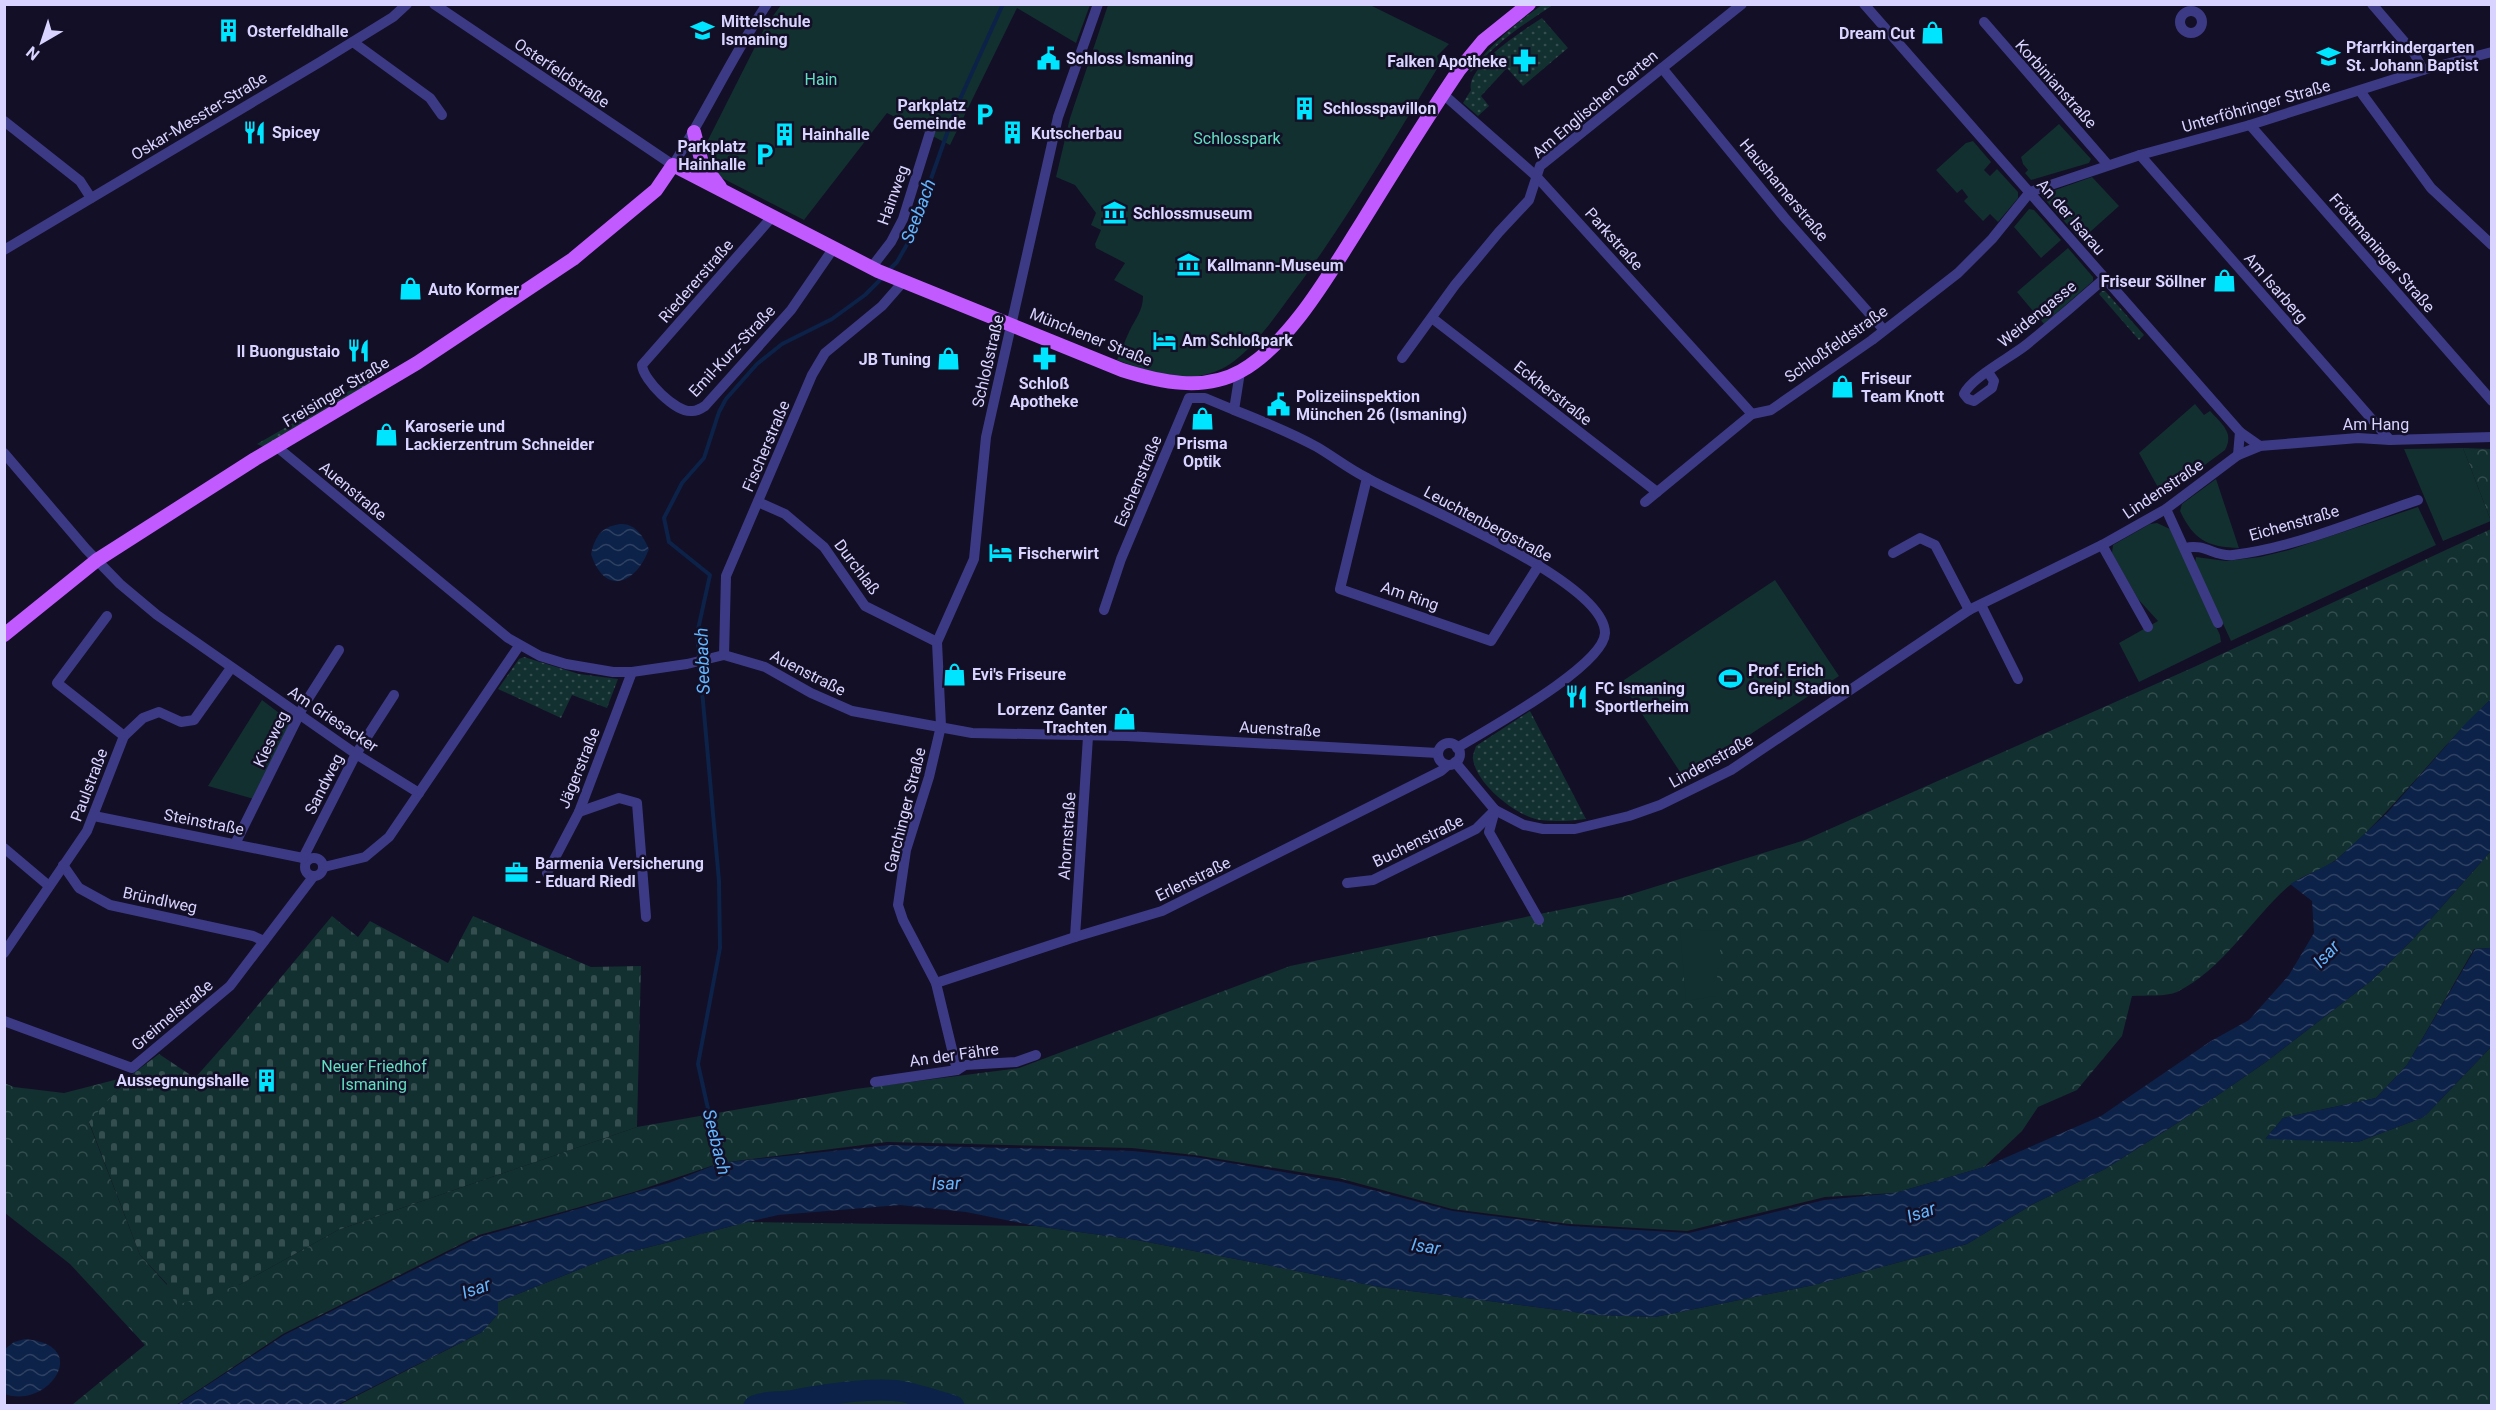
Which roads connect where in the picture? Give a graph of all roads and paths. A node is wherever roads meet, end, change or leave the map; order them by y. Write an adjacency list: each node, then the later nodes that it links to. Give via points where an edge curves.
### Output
1 (407, 4): 10 (street, Oskar-Messter-Straße)
2 (434, 4): 22 (street, Osterfeldstraße)
3 (768, 4): 20 (street, via 723,75)
4 (1098, 4): 36 (street, Schloßstraße, via 1058,117)
5 (1529, 4): 15 (main road, Münchener Straße, via 1483,41)
6 (1742, 4): 12 (street, Am Englischen Garten)
7 (1864, 4): 26 (street, An der Isarau)
8 (2372, 4): 13 (street, via 2414,53)
9 (1984, 22): 23 (street, Korbinianstraße)
10 (353, 42): 16 (street, via 430,98); 27 (street, Oskar-Messter-Straße)
11 (2492, 52): 13 (street, Unterföhringer Straße)
12 (1662, 68): 24 (street, Am Englischen Garten, via 1540,165); 37 (street, Haushamerstraße, via 1784,217)
13 (2423, 70): 14 (street, Unterföhringer Straße)
14 (2360, 91): 18 (street, Unterföhringer Straße); 29 (street, via 2431,188)
15 (1443, 94): 24 (street, Parkstraße); 40 (main road, Münchener Straße, via 1322,285 1268,351)
16 (442, 115)
17 (4, 121): 27 (street, via 80,181)
18 (2250, 125): 21 (street, Unterföhringer Straße); 44 (street, Fröttmaninger Straße)
19 (932, 126): 32 (street, Hainweg, via 903,219)
20 (694, 132): 22 (street); 25 (main road, via 702,163)
21 (2140, 155): 23 (street, Unterföhringer Straße); 49 (street, Am Isarberg)
22 (673, 165): 25 (main road, Münchener Straße); 51 (main road, Freisinger Straße, via 656,190 573,260 417,363)
23 (2108, 165): 26 (street, Unterföhringer Straße)
24 (1536, 176): 35 (street, Am Englischen Garten, via 1529,200); 46 (street, Parkstraße)
25 (723, 192): 28 (main road, Münchener Straße)
26 (2030, 192): 33 (street, An der Isarau); 37 (street, Schloßfeldstraße, via 1992,240 1958,273)
27 (91, 198): 31 (street, Oskar-Messter-Straße)
28 (772, 217): 30 (main road, Münchener Straße); 39 (street, Riedererstraße)
29 (2492, 245)
30 (833, 249): 32 (main road, Münchener Straße); 39 (street, Emil-Kurz-Straße, via 791,310 705,406 693,412 682,410 649,382)
31 (4, 250)
32 (875, 269): 34 (main road, Münchener Straße)
33 (2104, 278): 41 (street, Weidengasse); 47 (street, An der Isarau)
34 (898, 280): 36 (main road, Münchener Straße); 57 (street, Fischerstraße, via 882,306 825,353)
35 (1432, 318): 38 (street, Am Englischen Garten); 55 (street, Eckherstraße)
36 (1012, 324): 42 (main road, Münchener Straße, via 1122,370); 72 (street, Schloßstraße, via 986,437 974,559)
37 (1884, 330): 46 (street, Schloßfeldstraße, via 1771,410)
38 (1402, 358)
39 (642, 365)
40 (1240, 372): 42 (main road, Münchener Straße, via 1211,381); 45 (street)
41 (1988, 372)
42 (1178, 384): 43 (street)
43 (1188, 398): 45 (street, via 1205,398); 66 (street, Eschenstraße)
44 (2492, 401)
45 (1234, 410): 54 (street, Leuchtenbergstraße, via 1316,446)
46 (1752, 414): 55 (street, Schloßfeldstraße)
47 (2240, 432): 50 (street); 53 (street)
48 (2492, 437): 49 (street, Am Hang)
49 (2390, 440): 50 (street, Am Hang, via 2358,438)
50 (2260, 446): 53 (street, Am Hang)
51 (277, 447): 63 (main road, Freisinger Straße); 73 (street, Auenstraße)
52 (4, 453): 63 (street, Am Griesacker)
53 (2238, 455): 59 (street, Lindenstraße)
54 (1366, 478): 64 (street, Leuchtenbergstraße); 64 (street, Am Ring, via 1340,589 1491,641)
55 (1657, 492): 58 (street, Schloßfeldstraße)
56 (2418, 500): 61 (street, Eichenstraße, via 2278,547 2230,556 2196,545)
57 (758, 502): 72 (street, Durchlaß, via 785,514 824,547 865,606); 75 (street, Fischerstraße, via 726,576)
58 (1645, 502)
59 (2166, 509): 60 (street, Lindenstraße); 61 (street)
60 (2102, 545): 65 (street, Lindenstraße); 70 (street)
61 (2185, 548): 69 (street)
62 (1893, 553): 67 (street, via 1920,538 1935,545)
63 (97, 560): 71 (main road, Freisinger Straße); 76 (street, Am Griesacker, via 157,615)
64 (1539, 565): 84 (street, Leuchtenbergstraße, via 1593,607 1605,633 1602,646 1538,699)
65 (1981, 605): 67 (street, Lindenstraße); 78 (street)
66 (1104, 610)
67 (1969, 610): 89 (street, Lindenstraße, via 1750,758 1660,805 1575,829 1524,825)
68 (107, 616): 82 (street, Paulstraße, via 57,683)
69 (2218, 623)
70 (2148, 627)
71 (4, 635)
72 (937, 642): 81 (street, Schloßstraße)
73 (519, 646): 77 (street, Auenstraße, via 566,664); 88 (street)
74 (339, 650): 80 (street, Kiesweg)
75 (724, 655): 77 (street, Auenstraße); 81 (street, Auenstraße, via 765,667 852,711)
76 (231, 668): 80 (street, Am Griesacker); 82 (street, via 194,720 181,722 159,712 143,717)
77 (632, 672): 90 (street, Jägerstraße)
78 (2018, 679)
79 (394, 695): 86 (street, Sandweg)
80 (301, 714): 86 (street, Am Griesacker); 92 (street, Kiesweg)
81 (941, 726): 83 (street, Auenstraße, via 972,733); 106 (street, Garchinger Straße, via 906,850 898,905)
82 (124, 736): 91 (street, Paulstraße)
83 (1088, 737): 85 (street, Auenstraße); 103 (street, Ahornstraße)
84 (1457, 748): 85 (street, via 1444,744); 87 (street, via 1459,757)
85 (1438, 753): 87 (street, via 1442,762)
86 (356, 754): 88 (street, Am Griesacker); 94 (street, Sandweg)
87 (1452, 764): 89 (street, Lindenstraße); 103 (street, Erlenstraße, via 1162,911)
88 (419, 793): 96 (street, via 378,848 365,856)
89 (1495, 810): 99 (street, Buchenstraße, via 1476,830 1373,880); 102 (street, via 1489,832)
90 (579, 812): 97 (street, Jägerstraße); 101 (street, via 619,798 637,803)
91 (94, 816): 92 (street, Steinstraße); 95 (street, Paulstraße)
92 (235, 844): 94 (street, Steinstraße)
93 (4, 848): 100 (street)
94 (305, 859): 96 (street, via 317,858); 98 (street, via 305,869)
95 (63, 865): 100 (street, Paulstraße); 104 (street, Bründlweg, via 79,888 110,905)
96 (324, 867): 98 (street, via 323,873)
97 (547, 873)
98 (313, 877): 104 (street, Greimelstraße)
99 (1347, 883)
100 (49, 886): 105 (street, Paulstraße)
101 (646, 917)
102 (1539, 920)
103 (1075, 937): 106 (street, Erlenstraße)
104 (264, 941): 107 (street, Greimelstraße, via 230,986 132,1068)
105 (4, 953)
106 (936, 983): 109 (street, Garchinger Straße)
107 (4, 1021)
108 (1036, 1055): 109 (street, An der Fähre, via 1016,1062 965,1065)
109 (957, 1070): 110 (street, An der Fähre)
110 (874, 1082)

